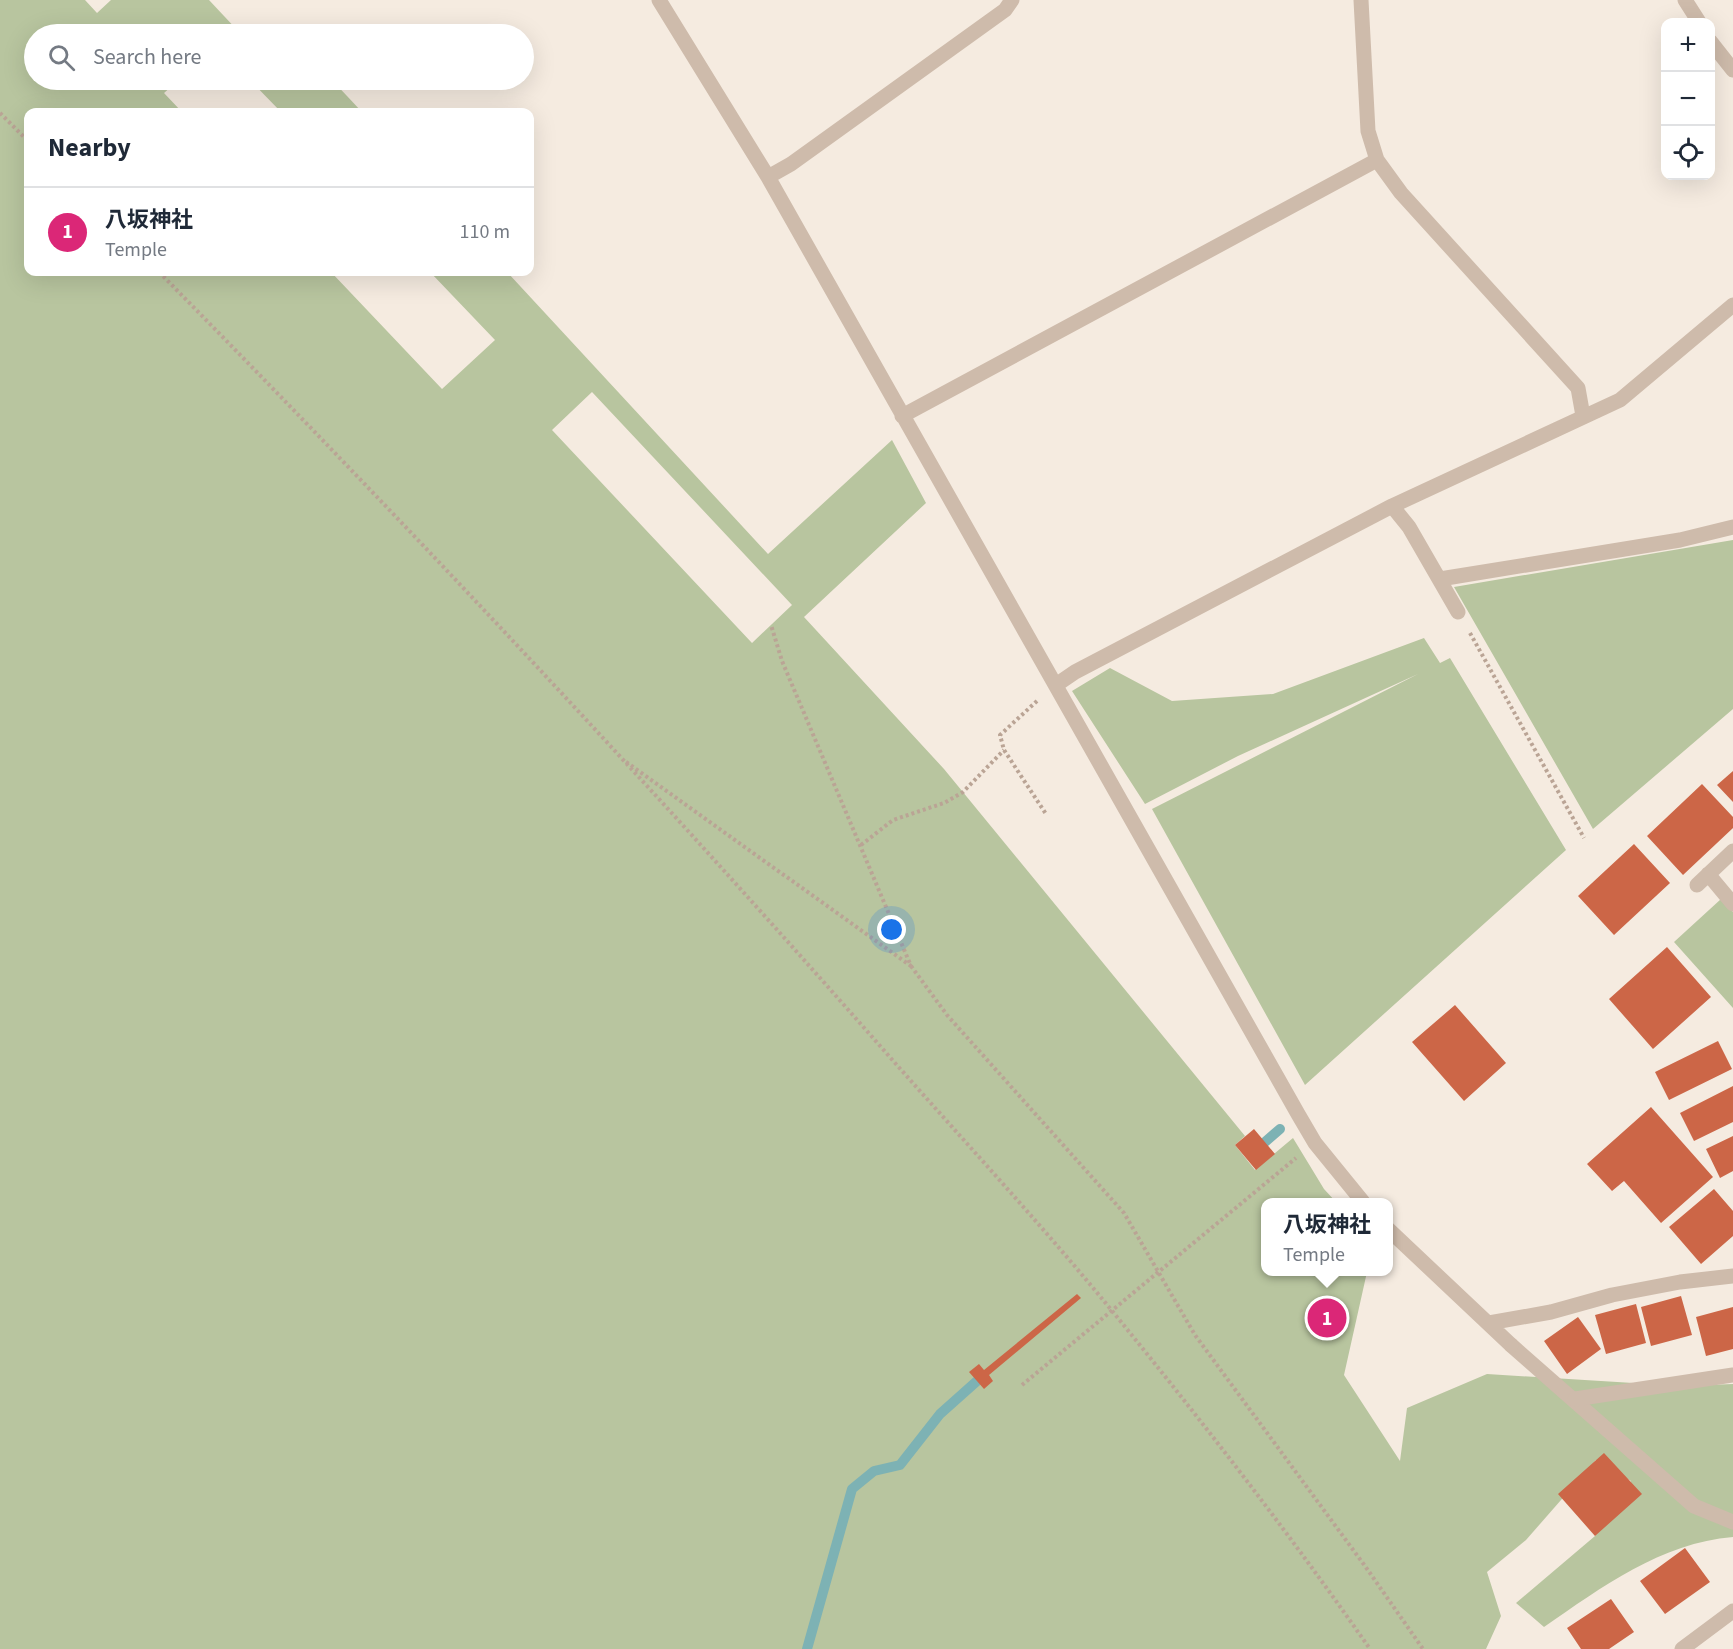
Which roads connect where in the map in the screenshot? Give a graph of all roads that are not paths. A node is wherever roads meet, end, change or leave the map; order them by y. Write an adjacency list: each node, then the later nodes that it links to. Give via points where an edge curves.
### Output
1 (659, 0): 9 (street)
2 (1012, 0): 9 (street, via 996,17)
3 (1361, 0): 8 (street, via 1368,130)
4 (1685, 0): 5 (street)
5 (1696, 18)
6 (1715, 47): 7 (street)
7 (1733, 70)
8 (1377, 160): 11 (street); 12 (street, via 1401,193 1578,388)
9 (768, 177): 11 (street)
10 (1733, 305): 12 (street, via 1620,400)
11 (902, 416): 17 (street)
12 (1583, 416): 13 (street)
13 (1392, 506): 15 (street, via 1409,526); 17 (street, via 1075,672)
14 (1733, 527): 15 (street, via 1680,540)
15 (1440, 579): 16 (street)
16 (1458, 612)
17 (1056, 686): 20 (street, via 1315,1143)
18 (1733, 851): 19 (street, via 1702,879)
19 (1733, 904)
20 (1359, 1198)
21 (1393, 1233): 23 (street)
22 (1733, 1276): 23 (street, via 1623,1292 1551,1312)
23 (1490, 1323): 25 (street)
24 (1733, 1375): 25 (street)
25 (1575, 1399): 26 (street, via 1694,1506)
26 (1733, 1522)
27 (1733, 1611): 28 (street)
28 (1682, 1649)

